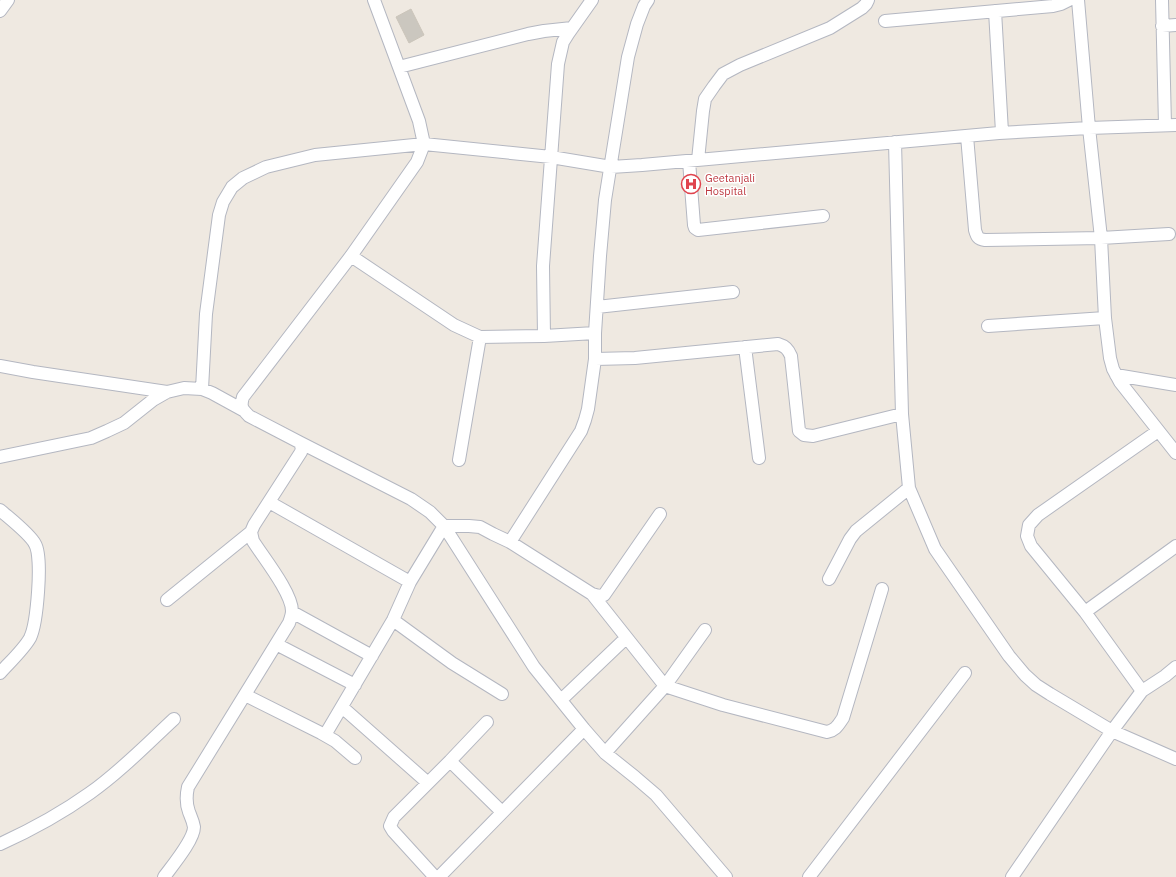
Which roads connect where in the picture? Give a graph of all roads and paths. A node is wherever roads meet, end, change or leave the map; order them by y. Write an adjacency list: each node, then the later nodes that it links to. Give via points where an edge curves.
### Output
1 (8, 0): 9 (street)
2 (374, 0): 15 (street)
3 (648, 0): 24 (street, via 637,24 628,57)
4 (868, 0): 23 (street, via 862,8 830,28 740,64 723,74 705,99)
5 (1069, 0): 10 (street, via 1053,6)
6 (1078, 0): 17 (street)
7 (1162, 0): 13 (street)
8 (589, 1): 14 (street)
9 (0, 11)
10 (995, 11): 11 (street); 18 (street)
11 (885, 20)
12 (1176, 25): 13 (street)
13 (1162, 26): 16 (street)
14 (572, 28): 15 (street, via 528,34); 22 (street, via 564,42 558,64)
15 (399, 67): 21 (street, via 419,121)
16 (1170, 125): 17 (street)
17 (1089, 128): 18 (street); 27 (street)
18 (1002, 132): 19 (street)
19 (967, 136): 20 (street); 27 (street, via 975,230 979,239)
20 (895, 142): 23 (street); 44 (street)
21 (424, 144): 22 (street); 28 (street, via 417,162); 41 (street, via 315,155 266,167 243,178 232,187 219,215 206,314)
22 (551, 157): 24 (street); 35 (street, via 543,266)
23 (694, 161): 24 (street); 25 (street, via 694,225 698,230)
24 (611, 166): 30 (street, via 605,200)
25 (823, 216)
26 (1169, 234): 27 (street)
27 (1101, 238): 31 (street)
28 (351, 256): 34 (street, via 454,325); 43 (street, via 243,397)
29 (733, 292): 30 (street)
30 (597, 307): 33 (street)
31 (1105, 318): 32 (street); 39 (street, via 1110,358)
32 (988, 326)
33 (595, 333): 35 (street); 37 (street)
34 (480, 336): 35 (street); 50 (street)
35 (544, 336)
36 (745, 347): 37 (street, via 634,358); 44 (street, via 778,344 788,350 791,356 799,431 804,436); 49 (street)
37 (595, 358): 57 (street, via 588,408 581,431)
38 (0, 366): 42 (street)
39 (1116, 375): 40 (street); 45 (street)
40 (1176, 385)
41 (202, 389): 42 (street, via 184,388); 43 (street)
42 (167, 392): 48 (street, via 124,423 91,438)
43 (243, 410): 46 (street, via 249,416)
44 (902, 414): 51 (street)
45 (1158, 431): 47 (street); 65 (street, via 1038,515 1029,525 1027,536 1031,546)
46 (299, 442): 52 (street, via 301,452); 55 (street, via 410,498)
47 (1176, 453)
48 (0, 457)
49 (759, 458)
50 (459, 460)
51 (909, 488): 59 (street, via 856,530); 84 (street, via 934,549 1009,656 1036,685)
52 (269, 502): 56 (street); 60 (street)
53 (0, 510): 72 (street, via 35,544 39,563 33,629 29,639)
54 (660, 514): 62 (street, via 604,595)
55 (444, 526): 57 (street, via 480,528); 60 (street); 79 (street, via 534,667)
56 (252, 532): 63 (street); 64 (street, via 253,541 285,590)
57 (510, 542): 62 (street)
58 (1176, 546): 65 (street)
59 (829, 578)
60 (410, 582): 66 (street)
61 (882, 589): 75 (street, via 842,718 833,730 827,732 784,721)
62 (592, 594): 68 (street)
63 (167, 600)
64 (292, 612): 69 (street, via 289,623); 70 (street)
65 (1085, 612): 76 (street)
66 (392, 620): 70 (street); 77 (street, via 452,663)
67 (705, 630): 75 (street)
68 (626, 638): 75 (street); 79 (street)
69 (276, 644): 74 (street); 78 (street)
70 (372, 656): 74 (street)
71 (1176, 667): 76 (street)
72 (0, 673)
73 (965, 673): 95 (street)
74 (355, 685): 80 (street)
75 (665, 686): 86 (street)
76 (1142, 690): 84 (street)
77 (502, 694)
78 (245, 695): 85 (street); 93 (street, via 188,787 186,795 194,828 192,836)
79 (561, 700): 83 (street)
80 (342, 707): 85 (street); 90 (street)
81 (174, 719): 92 (street, via 91,793 58,814)
82 (486, 722): 89 (street)
83 (584, 729): 86 (street); 91 (street)
84 (1112, 731): 88 (street); 96 (street)
85 (325, 735): 87 (street)
86 (605, 753): 94 (street, via 656,795)
87 (355, 758)
88 (1176, 759)
89 (450, 761): 90 (street); 91 (street)
90 (428, 783): 91 (street, via 394,817 390,826 434,876 442,874)
91 (502, 812)
92 (0, 844)
93 (164, 877)
94 (726, 877)
95 (809, 877)
96 (1012, 877)

